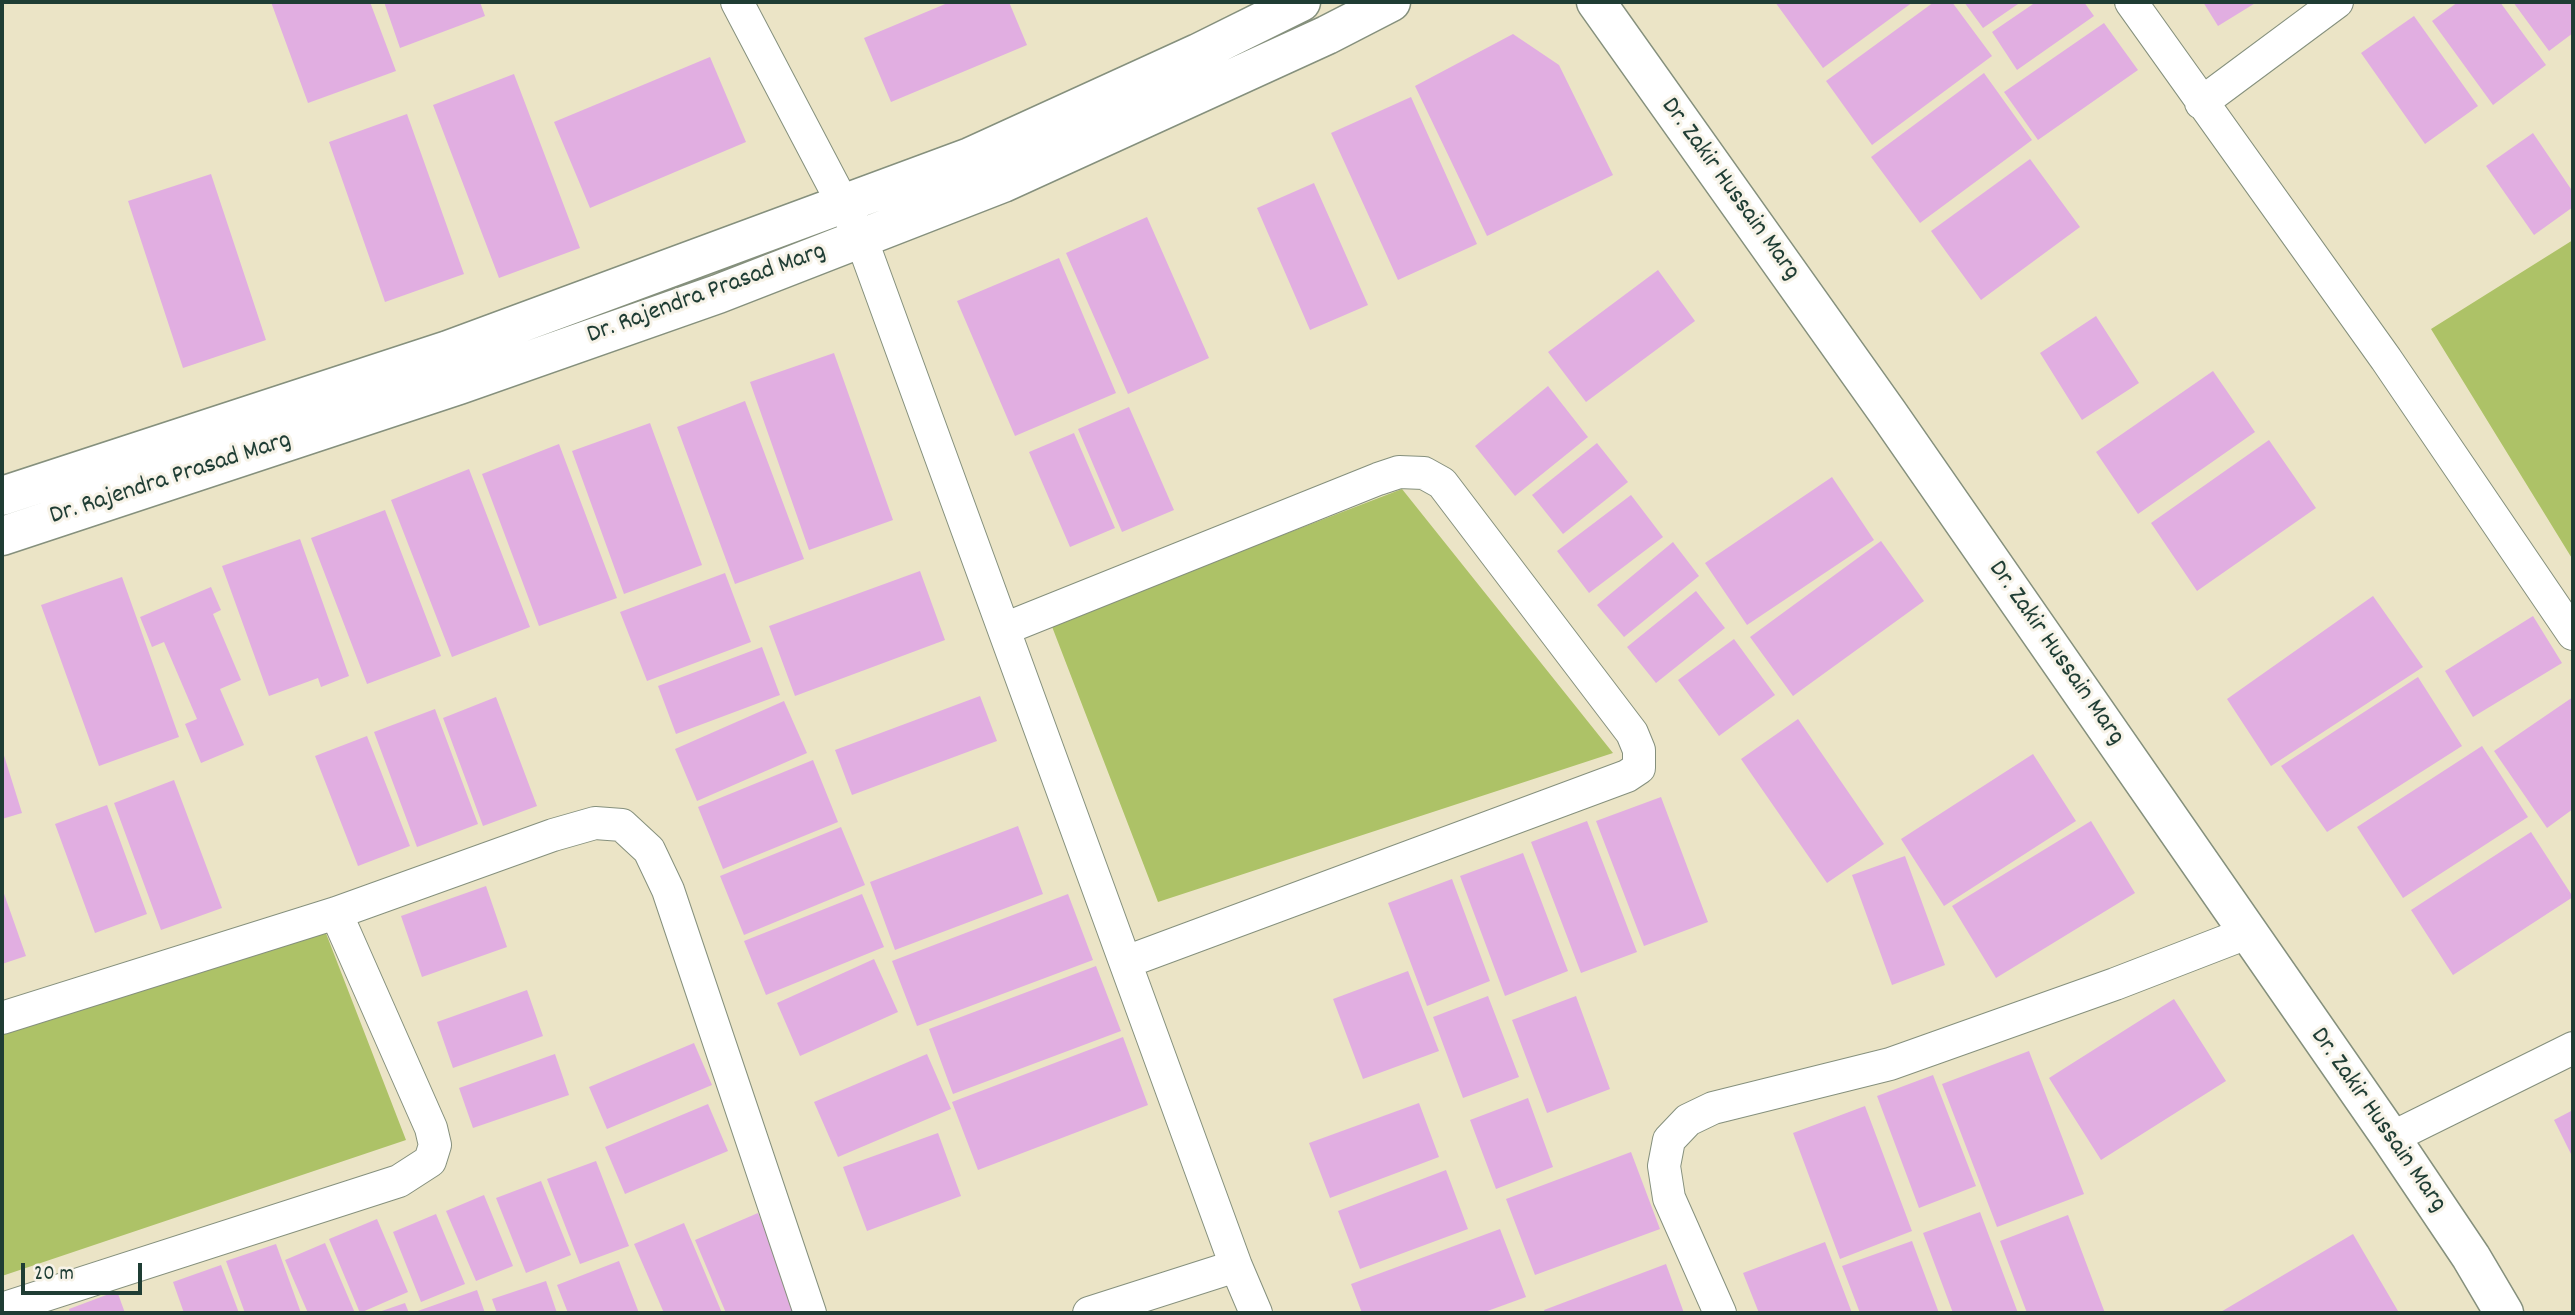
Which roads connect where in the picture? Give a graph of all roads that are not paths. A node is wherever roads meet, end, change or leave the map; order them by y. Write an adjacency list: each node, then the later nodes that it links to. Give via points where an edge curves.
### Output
1 (737, 2): 8 (street)
2 (1301, 2): 8 (main road, Dr. Rajendra Prasad Marg, via 970,158)
3 (1391, 2): 9 (main road, Dr. Rajendra Prasad Marg, via 1003,183)
4 (1596, 2): 15 (main road, Dr. Zakir Hussain Marg, via 1888,413)
5 (2131, 2): 7 (street)
6 (2337, 2): 7 (street)
7 (2201, 103): 13 (street, via 2386,359)
8 (844, 204): 9 (street); 10 (main road, Dr. Rajendra Prasad Marg, via 448,350)
9 (861, 238): 11 (main road, Dr. Rajendra Prasad Marg, via 459,386); 12 (street)
10 (2, 496)
11 (2, 536)
12 (1004, 629): 16 (street); 16 (street, via 1378,479 1399,472 1424,473 1442,483 1632,733 1639,750 1639,768 1627,776)
13 (2573, 634)
14 (336, 914): 17 (street); 21 (street, via 431,1128 435,1145 430,1161 399,1181); 22 (street, via 553,835 595,823 622,825 649,850 668,890)
15 (2247, 933): 19 (main road, Dr. Zakir Hussain Marg); 25 (street, via 1891,1064 1713,1108 1688,1120 1669,1140 1665,1177 1669,1198)
16 (1126, 962): 20 (street)
17 (2, 1018)
18 (2573, 1048): 19 (street)
19 (2391, 1138): 26 (main road, Dr. Zakir Hussain Marg)
20 (1236, 1266): 23 (street); 24 (street)
21 (2, 1309)
22 (810, 1313)
23 (1089, 1313)
24 (1256, 1313)
25 (1720, 1313)
26 (2504, 1313)

